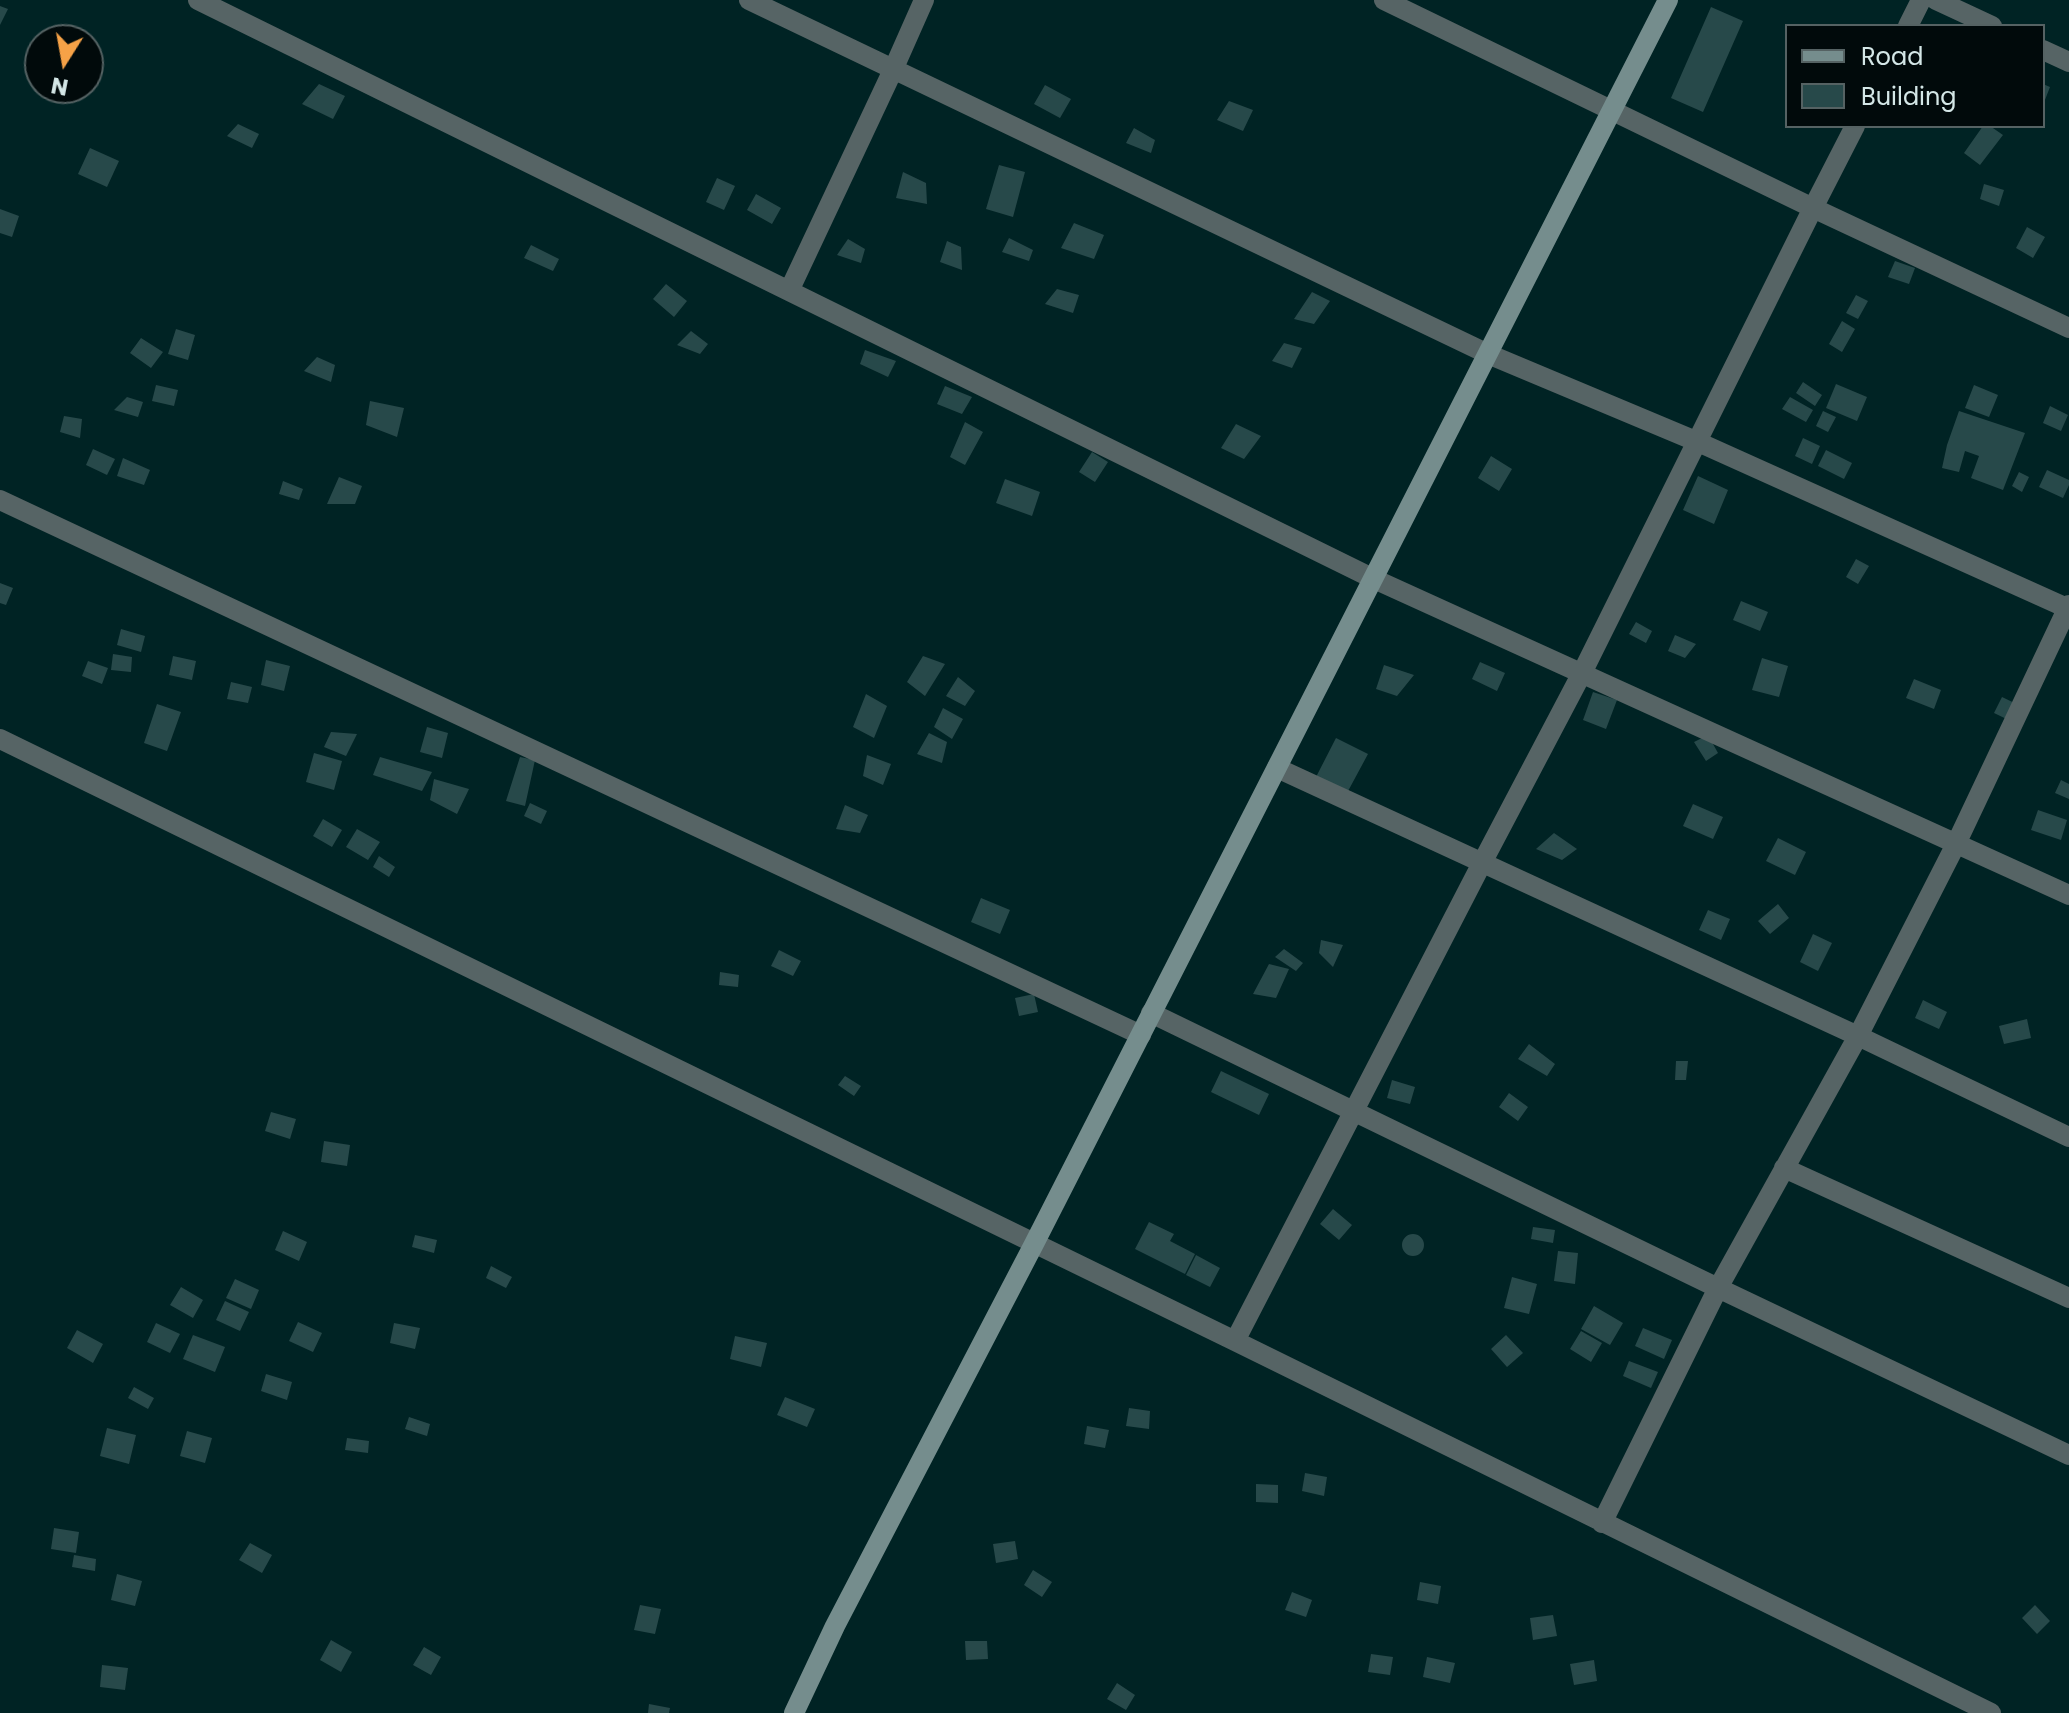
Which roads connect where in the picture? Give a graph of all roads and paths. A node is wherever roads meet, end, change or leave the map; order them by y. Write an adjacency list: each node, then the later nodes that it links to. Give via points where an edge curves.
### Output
1 (198, 0): 16 (street)
2 (749, 0): 12 (street)
3 (924, 0): 12 (street)
4 (1384, 0): 13 (street)
5 (1668, 0): 13 (street)
6 (1921, 0): 8 (street)
7 (1936, 0): 9 (street)
8 (1909, 24)
9 (1988, 24)
10 (2045, 51): 11 (street)
11 (2069, 62)
12 (893, 70): 16 (street); 18 (street)
13 (1612, 111): 15 (street); 18 (street)
14 (1854, 128): 15 (street)
15 (1813, 208): 17 (street); 19 (street)
16 (789, 291): 21 (street)
17 (2069, 328)
18 (1488, 354): 19 (street); 21 (street)
19 (1698, 442): 22 (street); 23 (street)
20 (0, 500): 30 (street)
21 (1374, 579): 23 (street); 25 (street)
22 (2068, 607): 26 (street)
23 (1582, 673): 26 (street); 27 (street)
24 (0, 739): 35 (street)
25 (1277, 768): 27 (street); 29 (street)
26 (1956, 844): 28 (street); 31 (street)
27 (1482, 863): 31 (street); 32 (street)
28 (2069, 895)
29 (1151, 1013): 30 (street); 32 (street)
30 (1141, 1035): 35 (street)
31 (1858, 1036): 33 (street); 34 (street)
32 (1353, 1112): 36 (street); 38 (street)
33 (2069, 1137)
34 (1784, 1168): 36 (street); 37 (street)
35 (1034, 1244): 38 (street); 41 (street)
36 (1718, 1288): 39 (street); 40 (street)
37 (2069, 1298)
38 (1235, 1341): 40 (street)
39 (2069, 1455)
40 (1602, 1523): 42 (street)
41 (794, 1713)
42 (1991, 1713)

